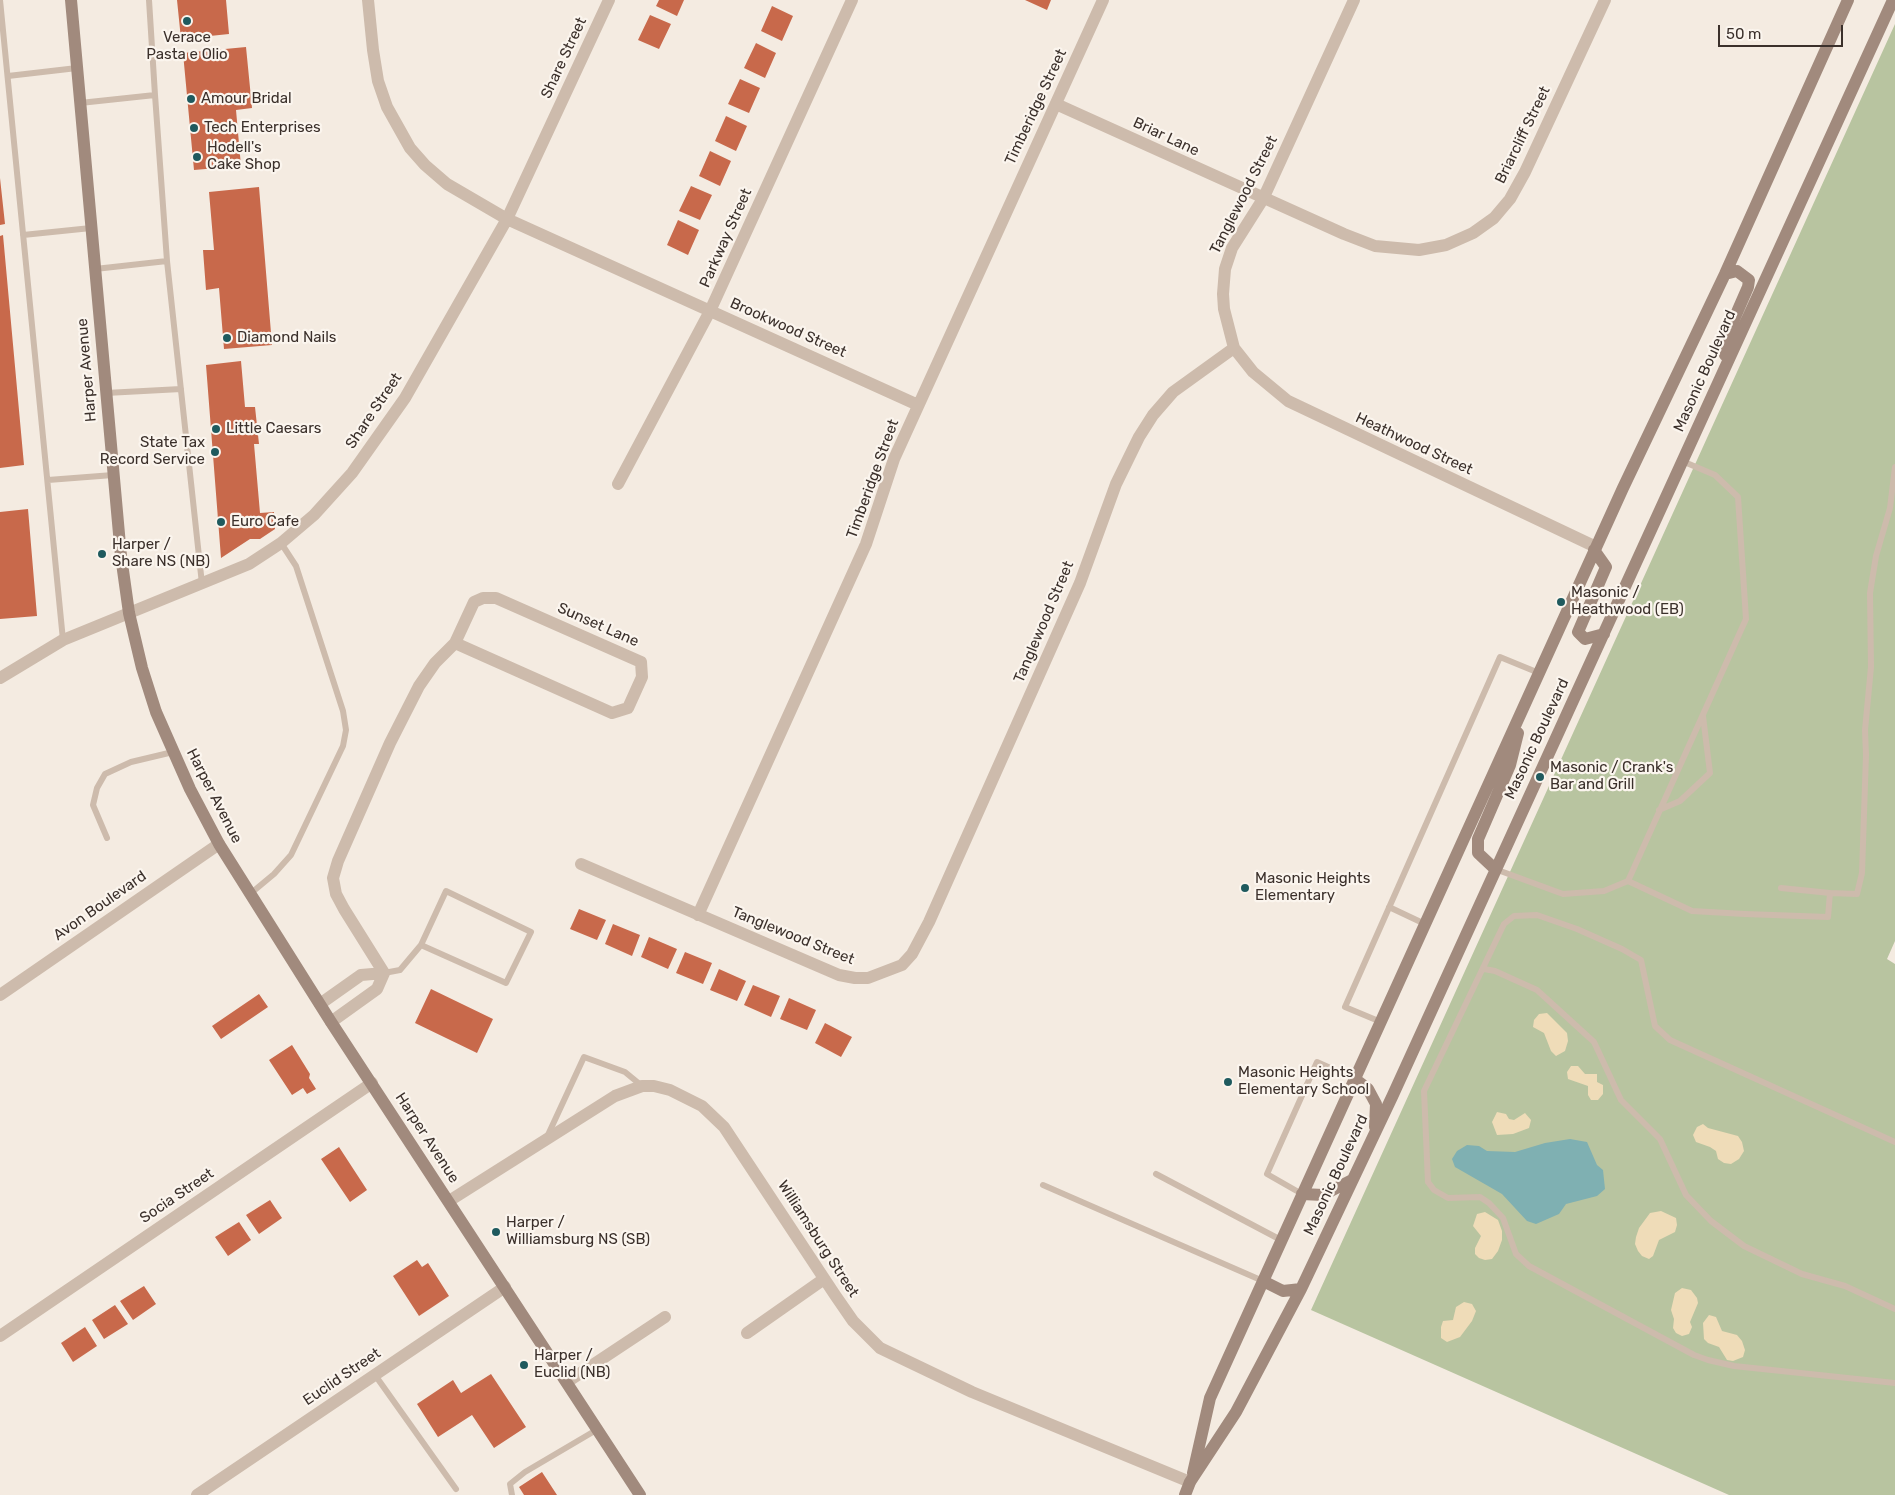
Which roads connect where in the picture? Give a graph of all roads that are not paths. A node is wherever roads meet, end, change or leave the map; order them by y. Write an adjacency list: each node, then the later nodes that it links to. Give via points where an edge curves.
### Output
1 (0, 0): 13 (lane)
2 (71, 0): 12 (main road, Harper Avenue)
3 (149, 0): 14 (lane)
4 (368, 0): 18 (street, Brookwood Street, via 378,81 387,107 410,148 448,184)
5 (609, 0): 18 (street, Share Street)
6 (852, 0): 24 (street, Parkway Street)
7 (1103, 0): 16 (street, Timberidge Street)
8 (1354, 0): 17 (street, Tanglewood Street)
9 (1605, 0): 17 (street, Briarcliff Street, via 1526,172 1494,218 1473,233 1446,245 1419,250 1389,249 1344,234)
10 (1848, 0): 23 (main road, Masonic Boulevard)
11 (1893, 0): 26 (main road, Masonic Boulevard)
12 (77, 68): 13 (lane); 15 (main road, Harper Avenue)
13 (8, 76): 20 (lane)
14 (155, 95): 15 (lane); 21 (lane)
15 (80, 103): 19 (main road, Harper Avenue)
16 (1056, 104): 17 (street, Briar Lane); 29 (street, Timberidge Street)
17 (1264, 199): 25 (street, Tanglewood Street, via 1232,248 1225,269 1224,309)
18 (507, 219): 24 (street, Brookwood Street); 35 (street, Share Street, via 405,398 352,473 314,515)
19 (91, 228): 20 (lane); 22 (main road, Harper Avenue)
20 (24, 235): 33 (lane)
21 (167, 260): 22 (lane); 27 (lane)
22 (95, 269): 28 (main road, Harper Avenue)
23 (1725, 274): 26 (main road, via 1737,271 1749,280 1731,326); 36 (main road, Masonic Boulevard)
24 (710, 311): 29 (street, Brookwood Street); 34 (street, Parkway Street)
25 (1234, 348): 36 (street, Heathwood Street, via 1253,372 1288,401); 57 (street, Tanglewood Street, via 1173,392 1139,437 1116,484 1080,583 933,914 922,938 902,965 868,978 839,975)
26 (1721, 375): 30 (main road, Masonic Boulevard)
27 (181, 389): 28 (lane); 37 (lane)
28 (106, 393): 32 (main road, Harper Avenue)
29 (918, 405): 57 (street, Timberidge Street, via 894,459 866,544)
30 (1682, 461): 39 (main road, Masonic Boulevard); 45 (lane, via 1715,475 1738,497 1740,516 1746,619)
31 (1895, 467): 54 (lane, via 1890,508 1876,556 1870,593 1871,667 1865,730 1862,872 1857,894)
32 (113, 475): 33 (lane); 38 (main road, Harper Avenue)
33 (48, 480): 40 (lane)
34 (618, 484)
35 (281, 543): 37 (street, Share Street, via 249,564); 55 (lane, via 296,566 343,711 346,730 343,746 291,855)
36 (1595, 549): 39 (main road, via 1606,567 1578,632 1585,639); 42 (main road, Masonic Boulevard)
37 (202, 584): 38 (street, Share Street)
38 (129, 613): 40 (street, Share Street); 46 (main road, Harper Avenue, via 142,668)
39 (1604, 634): 51 (main road, Masonic Boulevard)
40 (63, 640): 43 (street, Share Street)
41 (455, 643): 41 (street, Sunset Lane, via 474,602 496,598 641,662 642,676 628,708 612,713); 61 (street, Sunset Lane, via 419,686 386,752 338,861 334,878 336,894)
42 (1539, 673): 44 (main road, Masonic Boulevard); 56 (lane, via 1500,657)
43 (0, 678)
44 (1526, 702): 51 (main road, via 1510,766 1478,839 1478,853); 58 (main road, Masonic Boulevard)
45 (1703, 714): 47 (lane); 47 (lane, via 1710,773 1680,801)
46 (173, 752): 48 (lane, via 130,762 105,774 97,788 94,805); 49 (main road, Harper Avenue)
47 (1659, 810): 52 (lane)
48 (107, 838)
49 (219, 844): 55 (main road, Harper Avenue); 62 (street, Avon Boulevard)
50 (581, 864): 57 (street, Tanglewood Street)
51 (1495, 869): 52 (lane, via 1563,894 1604,891); 69 (main road, Masonic Boulevard)
52 (1628, 881): 54 (lane, via 1692,911 1718,913 1828,917)
53 (1781, 888): 54 (lane)
54 (1830, 893)
55 (250, 894): 63 (main road, Harper Avenue)
56 (1389, 907): 58 (lane); 65 (lane, via 1345,1007)
57 (698, 915)
58 (1425, 924): 65 (main road, Masonic Boulevard)
59 (422, 944): 59 (lane, via 446,892 531,932 506,983); 61 (lane, via 400,970)
60 (1484, 969): 71 (lane, via 1497,935 1514,916 1537,915 1577,929 1642,960 1655,1026 1670,1040); 82 (lane, via 1537,990 1589,1036 1603,1058 1621,1100 1660,1139 1686,1195 1711,1221 1744,1246 1802,1274 1861,1292); 88 (lane, via 1424,1091 1426,1174 1434,1190 1448,1198 1480,1197 1503,1218 1516,1254 1530,1266 1694,1355 1734,1366)
61 (384, 972): 63 (street, via 361,975); 64 (street, via 377,989)
62 (0, 995)
63 (320, 1004): 64 (main road, Harper Avenue)
64 (331, 1022): 67 (main road, Harper Avenue)
65 (1380, 1022): 66 (main road, Masonic Boulevard)
66 (1355, 1079): 69 (main road, via 1368,1089 1376,1104); 75 (main road, Masonic Boulevard); 75 (lane, via 1317,1062 1267,1174)
67 (372, 1083): 76 (main road, Harper Avenue); 85 (street, Socia Street)
68 (642, 1086): 70 (street, Williamsburg Street, via 615,1096); 70 (lane, via 625,1072 584,1057); 78 (street, Williamsburg Street, via 654,1086 687,1097 714,1116 740,1150)
69 (1375, 1132): 73 (main road, Masonic Boulevard)
70 (545, 1140): 76 (street, Williamsburg Street)
71 (1895, 1142)
72 (1156, 1174): 77 (lane)
73 (1352, 1180): 75 (main road, via 1323,1194); 81 (main road, Masonic Boulevard)
74 (1043, 1185): 79 (lane)
75 (1302, 1194): 77 (main road, Masonic Boulevard)
76 (449, 1200): 80 (main road, Harper Avenue)
77 (1281, 1240): 79 (main road, Masonic Boulevard)
78 (824, 1279): 84 (street); 90 (street, Williamsburg Street, via 863,1332 894,1357)
79 (1263, 1280): 81 (main road, via 1282,1291); 90 (main road, Masonic Boulevard, via 1210,1398)
80 (505, 1287): 86 (street, Euclid Street); 87 (main road, Harper Avenue)
81 (1300, 1289): 90 (main road, Masonic Boulevard, via 1236,1412)
82 (1895, 1309)
83 (666, 1317): 87 (street)
84 (747, 1332)
85 (0, 1336)
86 (374, 1375): 91 (lane); 92 (street, Euclid Street)
87 (567, 1382): 89 (main road, Harper Avenue)
88 (1895, 1383)
89 (598, 1429): 93 (lane, via 525,1472 510,1484); 94 (main road, Harper Avenue)
90 (1190, 1482): 95 (main road, Masonic Boulevard)
91 (456, 1489)
92 (197, 1495)
93 (512, 1495)
94 (640, 1495)
95 (1185, 1495)

